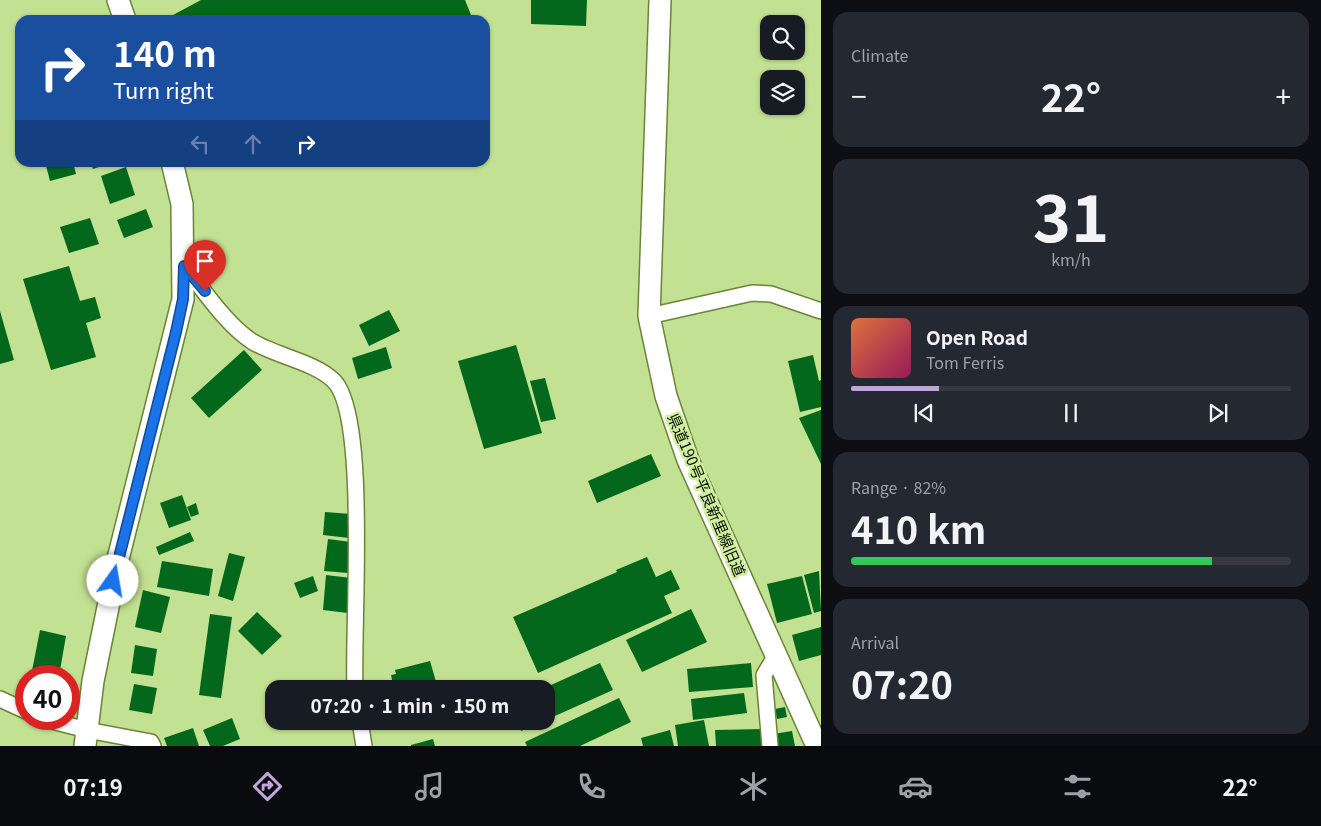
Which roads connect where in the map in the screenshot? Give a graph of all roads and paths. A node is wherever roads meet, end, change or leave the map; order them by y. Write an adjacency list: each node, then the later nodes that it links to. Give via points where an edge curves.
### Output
1 (118, 0): 3 (street)
2 (660, 0): 7 (street, 県道190号平良新里線旧道)
3 (123, 15)
4 (173, 167): 5 (street, via 182,204)
5 (184, 266): 9 (street, via 236,329 252,342 325,374 342,394 354,466); 14 (street, via 183,299 117,564 93,681)
6 (821, 311): 7 (street, via 771,294 752,293)
7 (649, 316): 8 (street, 県道190号平良新里線旧道, via 676,427)
8 (776, 655): 17 (street, via 764,675); 18 (street, 県道190号平良新里線旧道)
9 (355, 680)
10 (0, 699): 11 (street)
11 (15, 706)
12 (68, 730): 14 (street)
13 (361, 730): 16 (street)
14 (86, 738): 15 (street, via 151,742)
15 (153, 746)
16 (364, 746)
17 (770, 746)
18 (817, 746)

